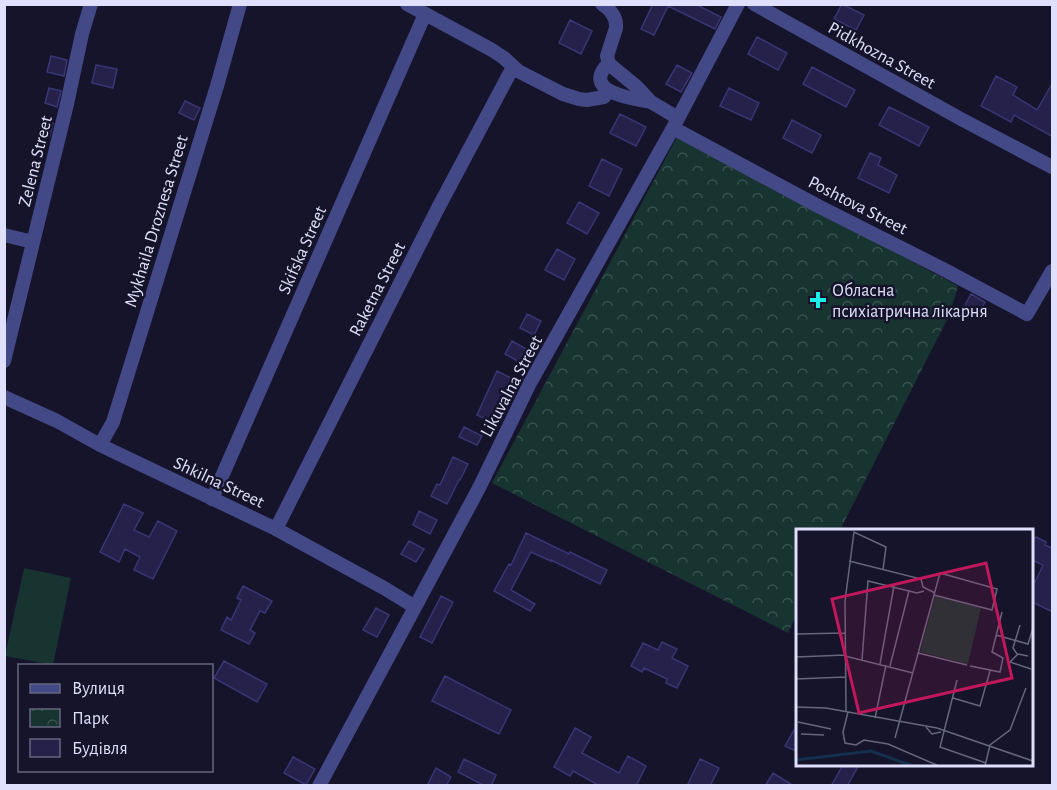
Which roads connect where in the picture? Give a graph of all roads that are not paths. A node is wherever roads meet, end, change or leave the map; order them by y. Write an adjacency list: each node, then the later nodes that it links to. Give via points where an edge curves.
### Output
1 (91, 4): 15 (street, Zelena Street)
2 (240, 4): 19 (street, Mykhaila Droznesa Street, via 113,422)
3 (407, 4): 7 (street)
4 (602, 4): 8 (street, via 609,8 616,23 607,56)
5 (738, 4): 12 (street, Likuvalna Street)
6 (754, 4): 13 (street, Pidkhozna Street)
7 (425, 14): 9 (street, via 492,50); 20 (street, Skifska Street)
8 (609, 63): 10 (street, via 601,76); 11 (street)
9 (513, 67): 10 (street, via 579,99 596,99); 21 (street, Raketna Street)
10 (609, 92): 11 (street)
11 (651, 102): 12 (street, Poshtova Street)
12 (675, 123): 16 (street, Poshtova Street, via 818,206 1027,314); 22 (street, Likuvalna Street, via 530,383)
13 (1053, 166)
14 (4, 235): 15 (street)
15 (33, 242): 17 (street, Zelena Street)
16 (1053, 271)
17 (4, 362)
18 (4, 397): 19 (street, Shkilna Street)
19 (100, 445): 20 (street, Shkilna Street)
20 (212, 499): 21 (street, Shkilna Street)
21 (276, 529): 22 (street, Shkilna Street)
22 (416, 607): 23 (street, Likuvalna Street)
23 (319, 786)

